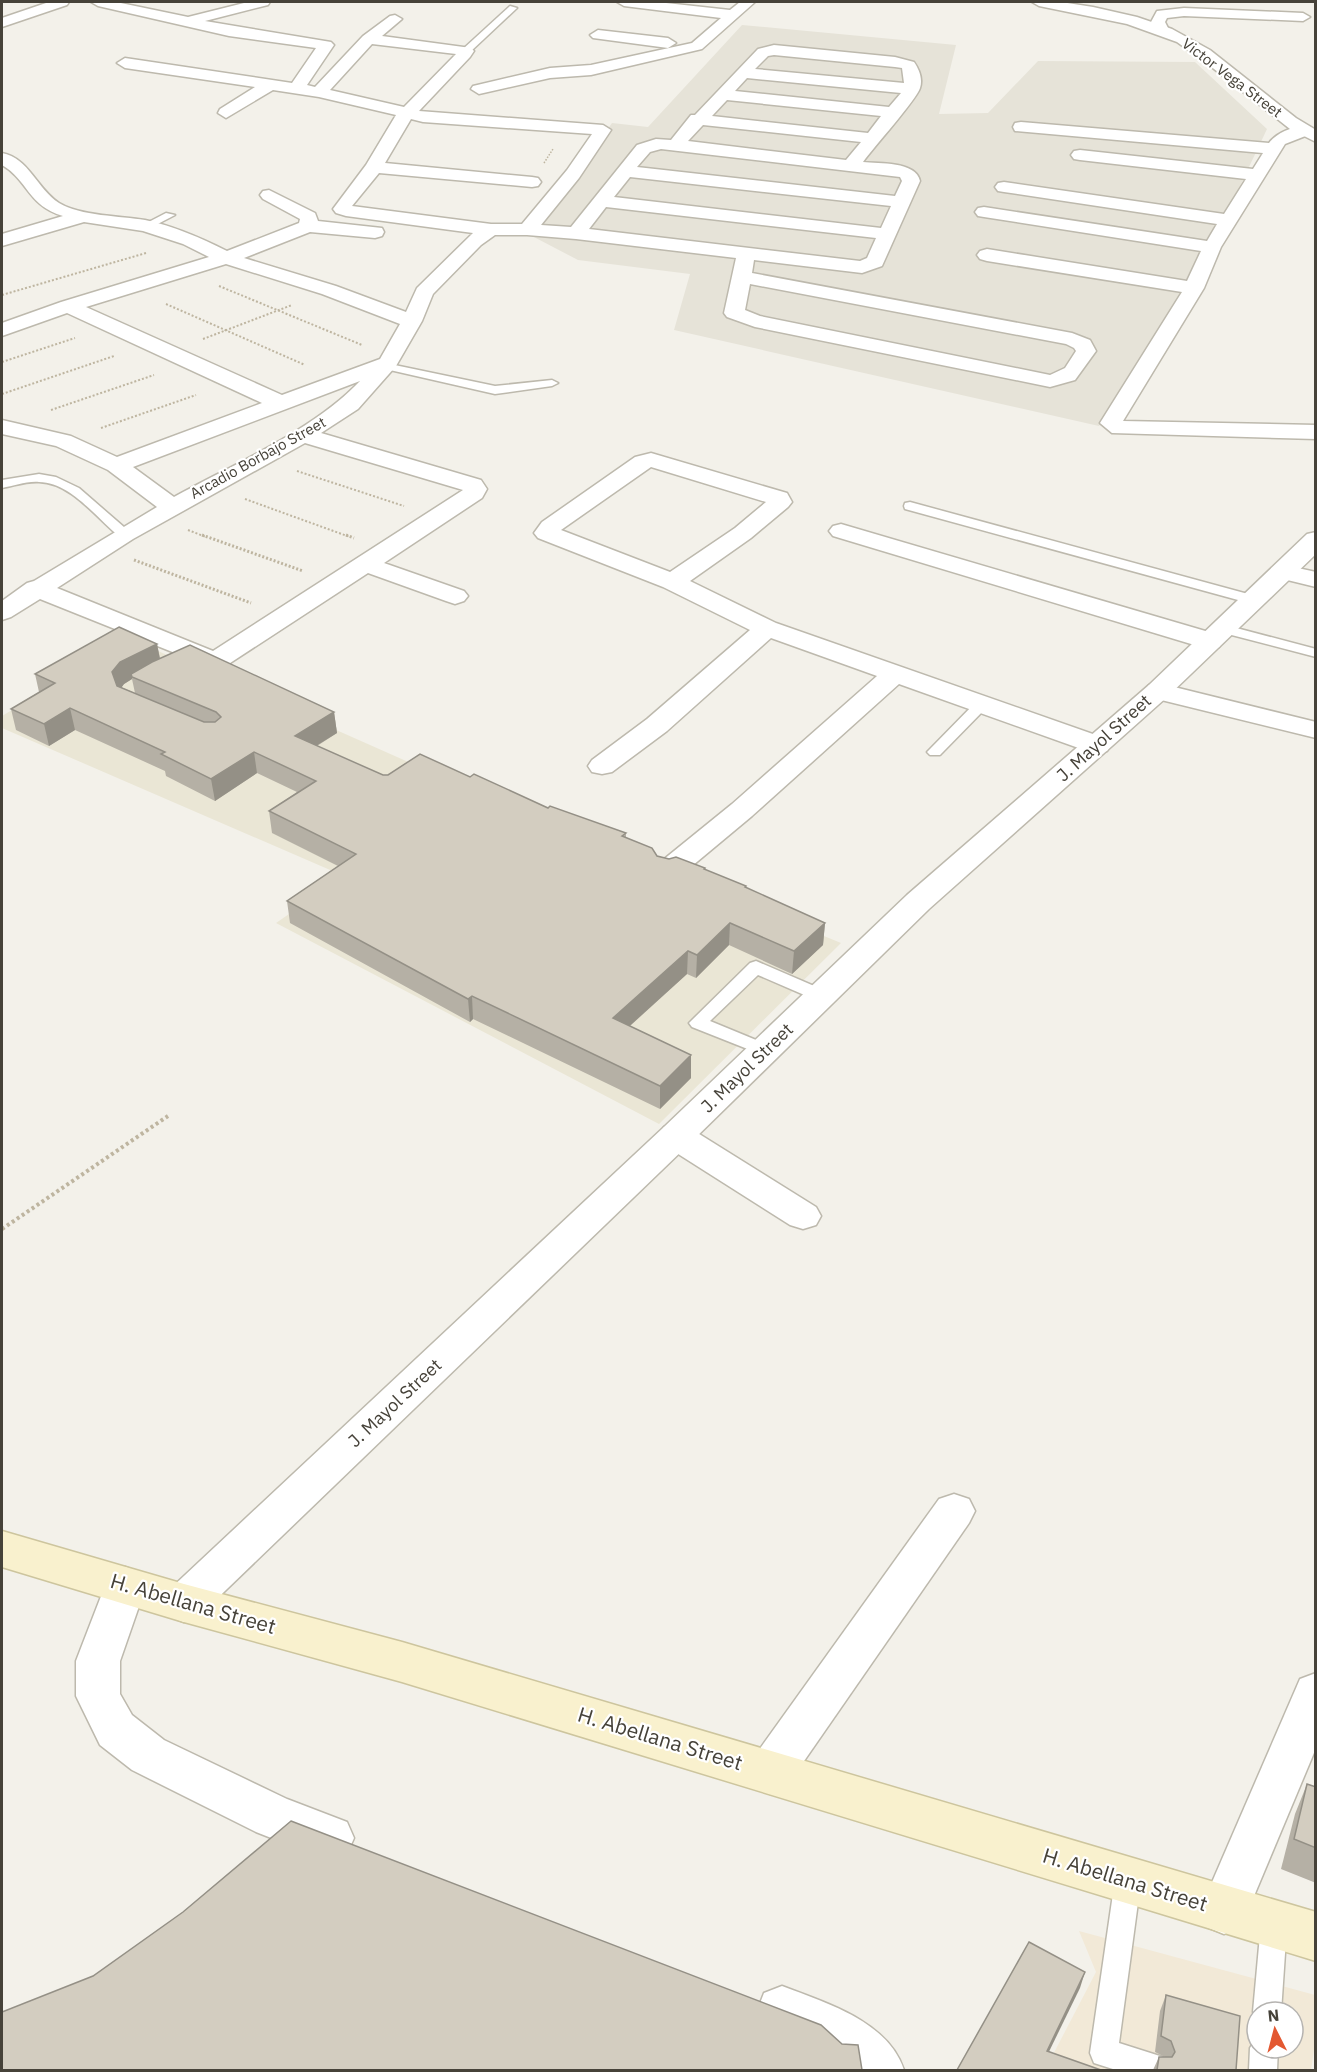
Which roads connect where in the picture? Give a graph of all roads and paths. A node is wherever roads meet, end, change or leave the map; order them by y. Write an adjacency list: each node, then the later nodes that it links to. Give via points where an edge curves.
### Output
1 (62, 2): 12 (street)
2 (98, 2): 11 (street)
3 (263, 2): 11 (street)
4 (624, 2): 8 (street)
5 (748, 2): 8 (street)
6 (1039, 2): 15 (street, Victor Vega Street)
7 (513, 8): 19 (lane)
8 (734, 15): 14 (street)
9 (1303, 17): 15 (street, via 1162,14 1158,22)
10 (396, 19): 17 (street)
11 (183, 21): 25 (street, via 326,45)
12 (2, 23)
13 (696, 28): 14 (street)
14 (718, 30): 18 (street)
15 (1161, 30): 33 (street, Victor Vega Street, via 1191,45)
16 (598, 35): 18 (street)
17 (368, 39): 19 (street); 26 (street)
18 (697, 46): 23 (street, via 591,70 550,73)
19 (465, 51): 30 (street)
20 (125, 63): 22 (street)
21 (743, 73): 24 (street); 24 (street, via 767,50 871,59 908,65); 27 (street)
22 (268, 86): 25 (street); 28 (street)
23 (479, 88)
24 (912, 89): 29 (street)
25 (297, 90): 26 (street)
26 (319, 92): 30 (street)
27 (721, 94): 29 (street); 31 (street)
28 (226, 113)
29 (895, 113): 34 (street)
30 (408, 114): 40 (street); 54 (street, via 603,130 573,174)
31 (697, 119): 34 (street); 35 (street)
32 (1021, 127): 36 (street)
33 (1309, 134): 36 (street, via 1279,141)
34 (871, 138): 39 (street)
35 (675, 145): 39 (street); 41 (street, via 645,146)
36 (1275, 149): 42 (street)
37 (1080, 155): 42 (street)
38 (6, 164): 50 (street, via 54,208)
39 (851, 165): 47 (street, via 905,172 911,181)
40 (374, 167): 43 (street); 56 (street, via 342,209)
41 (624, 171): 46 (street); 47 (street)
42 (1259, 175): 51 (street)
43 (532, 182)
44 (1004, 187): 51 (street)
45 (269, 195): 53 (street, via 309,217)
46 (601, 201): 54 (street); 55 (street)
47 (902, 202): 55 (street)
48 (984, 212): 59 (street)
49 (170, 215): 52 (lane)
50 (83, 216): 52 (street); 57 (street)
51 (1229, 220): 59 (street)
52 (146, 226): 58 (street)
53 (308, 226): 56 (street); 62 (street)
54 (550, 231): 56 (street); 60 (street)
55 (888, 234): 60 (street, via 875,262 862,267)
56 (483, 236): 71 (street, Arcadio Borbajo Street, via 424,292)
57 (2, 240)
58 (190, 240): 62 (street); 68 (path)
59 (1212, 247): 66 (street)
60 (746, 254): 64 (street)
61 (987, 255): 66 (street)
62 (226, 258): 63 (street); 67 (street)
63 (182, 271): 65 (street); 70 (path)
64 (742, 277): 64 (street, via 1072,339 1083,344 1086,351 1072,374 1050,381 754,321 734,313)
65 (130, 287): 69 (street); 74 (path)
66 (1194, 288): 86 (street, via 1111,423 1114,427)
67 (329, 290): 70 (path); 71 (street)
68 (2, 295)
69 (68, 306): 72 (street); 73 (street)
70 (278, 310): 74 (path); 79 (path)
71 (412, 321): 79 (street, Arcadio Borbajo Street)
72 (112, 326): 75 (street); 77 (path)
73 (2, 330)
74 (224, 331): 76 (path); 80 (path)
75 (151, 344): 76 (street); 83 (path)
76 (170, 352): 78 (street)
77 (2, 362)
78 (192, 362): 81 (street); 85 (path)
79 (388, 362): 80 (street); 82 (lane, via 495,390); 87 (street, Arcadio Borbajo Street, via 350,404)
80 (340, 380): 84 (street)
81 (234, 381): 84 (street); 88 (path)
82 (552, 383)
83 (2, 394)
84 (281, 402): 90 (street)
85 (2, 427): 88 (street)
86 (1316, 432)
87 (303, 435): 89 (street, Arcadio Borbajo Street); 95 (street, via 473,485 474,493)
88 (63, 441): 90 (street)
89 (259, 459): 92 (street, Arcadio Borbajo Street); 95 (path)
90 (116, 465): 94 (street)
91 (2, 484): 97 (lane, via 38,478 61,482)
92 (208, 486): 94 (street, Arcadio Borbajo Street); 100 (path)
93 (910, 506): 108 (lane)
94 (162, 512): 97 (street, Arcadio Borbajo Street); 104 (path)
95 (438, 517): 100 (street)
96 (841, 531): 112 (street)
97 (125, 534): 99 (street, Arcadio Borbajo Street)
98 (1316, 539): 102 (street, J. Mayol Street)
99 (103, 548): 106 (street, Arcadio Borbajo Street); 110 (path)
100 (386, 549): 101 (street)
101 (365, 564): 104 (street); 107 (street)
102 (1284, 572): 103 (street); 108 (street, J. Mayol Street)
103 (1316, 580)
104 (335, 582): 110 (street)
105 (672, 582): 105 (street, via 546,533 559,520 651,460 779,498 780,502 743,534); 111 (street)
106 (36, 588): 109 (street, Arcadio Borbajo Street); 110 (street, via 194,659 215,661)
107 (455, 596)
108 (1254, 600): 112 (street, J. Mayol Street)
109 (4, 607)
110 (284, 615)
111 (767, 628): 114 (street); 120 (street, via 657,725)
112 (1218, 635): 113 (lane); 115 (street, J. Mayol Street)
113 (1316, 652)
114 (896, 673): 116 (street); 121 (street)
115 (1158, 691): 117 (street); 118 (street, J. Mayol Street)
116 (982, 704): 118 (street); 119 (lane)
117 (1316, 730)
118 (1097, 745): 122 (street, J. Mayol Street, via 918,902)
119 (935, 752)
120 (602, 766)
121 (669, 870)
122 (822, 996): 123 (street, J. Mayol Street); 123 (lane, via 756,967 698,1023)
123 (765, 1050): 125 (street, J. Mayol Street)
124 (168, 1116): 127 (path)
125 (676, 1136): 126 (street); 131 (street, J. Mayol Street)
126 (803, 1216)
127 (2, 1229)
128 (954, 1511): 133 (street)
129 (2, 1549): 130 (main road, H. Abellana Street)
130 (125, 1586): 131 (main road, H. Abellana Street); 134 (street, via 98,1661 98,1696 116,1730 148,1755 262,1811)
131 (184, 1603): 133 (main road, H. Abellana Street, via 402,1662)
132 (1316, 1693): 136 (street)
133 (770, 1772): 135 (main road, H. Abellana Street)
134 (372, 1854)
135 (1128, 1880): 136 (main road, H. Abellana Street); 140 (lane, via 1104,2053)
136 (1224, 1910): 137 (main road, H. Abellana Street)
137 (1295, 1931): 139 (lane)
138 (748, 1998): 141 (street, via 836,2032)
139 (1271, 2000)
140 (1153, 2067)
141 (878, 2070)

